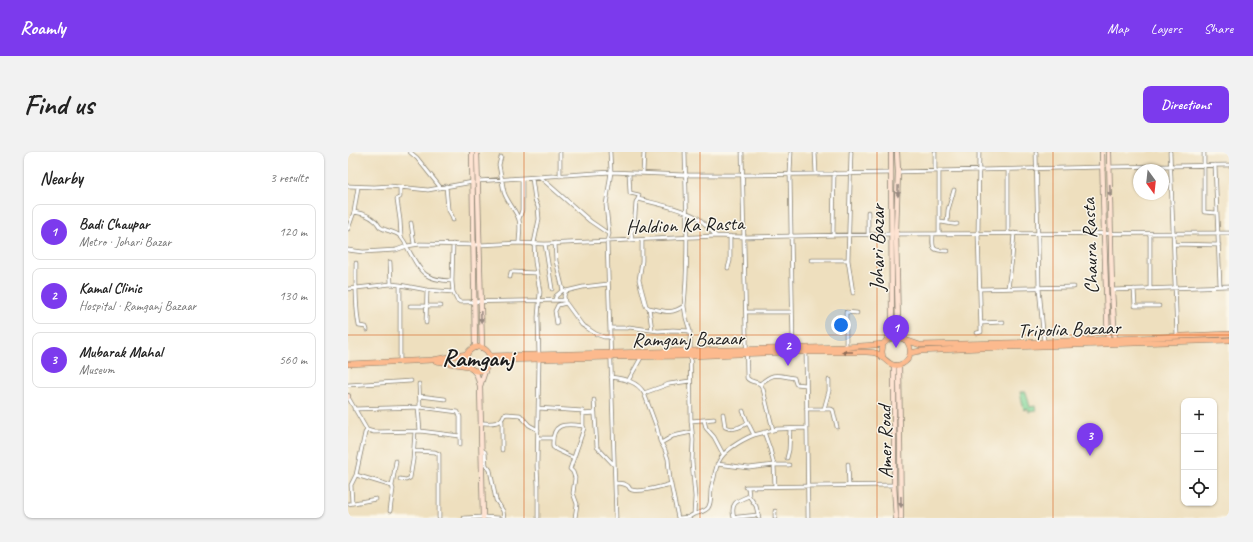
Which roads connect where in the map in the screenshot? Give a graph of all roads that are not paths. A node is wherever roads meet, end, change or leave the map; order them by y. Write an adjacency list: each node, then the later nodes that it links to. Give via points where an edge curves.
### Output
1 (410, 152): 23 (street)
2 (418, 152): 23 (street)
3 (472, 152): 50 (street)
4 (477, 152): 50 (street)
5 (560, 152): 45 (street)
6 (610, 152): 34 (street)
7 (644, 152): 37 (street)
8 (685, 152): 43 (street)
9 (742, 152): 44 (street)
10 (791, 152): 41 (street)
11 (815, 152): 42 (street)
12 (852, 152): 39 (street)
13 (891, 152): 40 (street, Johari Bazar)
14 (897, 152): 35 (street, Johari Bazar)
15 (935, 152): 33 (street)
16 (979, 152): 30 (street)
17 (1036, 152): 31 (street)
18 (1102, 152): 28 (street, Chaura Rasta)
19 (1109, 152): 29 (street, Chaura Rasta)
20 (1170, 152): 24 (street)
21 (1204, 152): 25 (street)
22 (501, 157): 49 (street, via 499,165)
23 (417, 158): 55 (street)
24 (1171, 165): 25 (street); 29 (street); 83 (street)
25 (1203, 165): 26 (street); 60 (street, via 1204,212)
26 (1215, 165): 27 (street); 60 (street)
27 (1229, 165)
28 (1103, 167): 31 (street); 80 (street, Chaura Rasta)
29 (1109, 167): 81 (street, Chaura Rasta, one-way to 81)
30 (980, 169): 32 (street); 33 (street); 78 (street)
31 (1036, 169): 32 (street); 70 (street)
32 (1008, 170): 79 (street)
33 (937, 171): 35 (street); 64 (street)
34 (611, 172): 36 (street); 45 (street); 73 (street, via 606,204)
35 (898, 172): 74 (street, Johari Bazar, one-way to 74)
36 (629, 173): 37 (street); 57 (street, via 630,193 639,195)
37 (642, 173): 43 (street)
38 (834, 173): 39 (street); 42 (street); 84 (street)
39 (851, 173): 40 (street); 85 (street)
40 (891, 173): 74 (street, Johari Bazar)
41 (790, 174): 42 (street); 44 (street); 90 (street)
42 (816, 174)
43 (685, 175): 44 (street); 61 (street)
44 (742, 175): 91 (street)
45 (560, 176): 46 (street)
46 (540, 177): 48 (street); 73 (street, via 590,221)
47 (522, 178): 48 (street); 49 (street); 62 (street, via 522,210)
48 (532, 178): 100 (street, via 539,219)
49 (502, 180): 50 (street); 62 (street, via 505,196)
50 (476, 182): 52 (street); 103 (street)
51 (348, 186): 53 (street)
52 (446, 186): 55 (street); 63 (street, via 448,209)
53 (358, 187): 54 (street); 58 (street)
54 (400, 187): 55 (street, via 428,190); 87 (street, via 400,197 397,199)
55 (440, 187)
56 (954, 190): 66 (street, via 948,210)
57 (638, 199): 61 (street); 93 (street)
58 (354, 212): 68 (street); 87 (street, via 375,220 381,228)
59 (868, 212): 86 (street)
60 (1217, 212): 71 (street)
61 (686, 213): 88 (street, via 698,218); 92 (street)
62 (519, 219): 96 (street)
63 (453, 220)
64 (939, 222): 66 (street); 76 (street)
65 (411, 223): 98 (street)
66 (949, 224): 67 (street); 77 (street)
67 (957, 224)
68 (348, 229)
69 (1014, 233): 70 (street, Haldion Ka Rasta); 79 (street, Haldion Ka Rasta); 122 (street)
70 (1038, 233): 80 (street, Haldion Ka Rasta); 123 (street)
71 (1219, 233): 72 (street, Haldion Ka Rasta); 83 (street, Haldion Ka Rasta); 104 (street)
72 (1229, 233)
73 (609, 234): 95 (street)
74 (894, 234): 75 (street, Haldion Ka Rasta); 86 (street, Haldion Ka Rasta); 161 (street, Johari Bazar, via 898,324); 165 (street, Johari Bazar, via 892,324 891,333)
75 (933, 234): 76 (street, Haldion Ka Rasta); 107 (street, via 933,248)
76 (940, 234): 77 (street, Haldion Ka Rasta)
77 (950, 234): 78 (street, Haldion Ka Rasta)
78 (978, 234): 79 (street, Haldion Ka Rasta); 128 (street)
79 (1008, 234)
80 (1104, 234): 81 (street, Haldion Ka Rasta); 163 (street, Chaura Rasta)
81 (1111, 234): 82 (street, Haldion Ka Rasta); 132 (street, Chaura Rasta)
82 (1150, 234): 83 (street, Haldion Ka Rasta); 130 (street)
83 (1174, 234): 102 (street)
84 (833, 235): 85 (street, Haldion Ka Rasta); 90 (street, Haldion Ka Rasta)
85 (849, 235): 86 (street, Haldion Ka Rasta); 109 (street)
86 (868, 235)
87 (401, 236): 105 (street)
88 (716, 236): 89 (street, Haldion Ka Rasta); 92 (street, Haldion Ka Rasta)
89 (730, 236): 91 (street, Haldion Ka Rasta); 112 (street)
90 (791, 236): 91 (street, Haldion Ka Rasta); 147 (street)
91 (744, 237): 146 (street)
92 (687, 238): 94 (street, Haldion Ka Rasta); 143 (street)
93 (632, 240): 94 (street, Haldion Ka Rasta); 95 (street, Haldion Ka Rasta)
94 (642, 240): 145 (street, via 639,283 646,306)
95 (607, 241): 97 (street, Haldion Ka Rasta); 117 (street)
96 (519, 243): 100 (street, Haldion Ka Rasta); 103 (street, Haldion Ka Rasta)
97 (555, 243): 101 (street, Haldion Ka Rasta); 133 (street, via 556,261)
98 (414, 244): 99 (street, Haldion Ka Rasta); 105 (street, Haldion Ka Rasta)
99 (453, 244): 103 (street, Haldion Ka Rasta); 115 (street)
100 (534, 244): 101 (street, Haldion Ka Rasta); 113 (street)
101 (545, 244): 127 (street)
102 (1174, 244): 104 (street); 124 (street)
103 (477, 245): 138 (street)
104 (1219, 245): 119 (street)
105 (407, 246): 106 (street, Haldion Ka Rasta, via 396,250); 115 (street, via 420,270 426,275 430,278)
106 (348, 250)
107 (948, 251)
108 (811, 260): 109 (street)
109 (848, 260): 135 (street)
110 (390, 262): 116 (street)
111 (356, 263): 126 (street)
112 (728, 268)
113 (537, 273): 114 (street, via 511,272); 136 (street)
114 (510, 277)
115 (452, 281): 134 (street)
116 (391, 284): 118 (street); 126 (street)
117 (608, 284): 133 (street); 153 (street)
118 (400, 285): 131 (street); 182 (street)
119 (1220, 286): 120 (street); 124 (street)
120 (1229, 286)
121 (1074, 287): 123 (street)
122 (1008, 288): 123 (street); 128 (street)
123 (1040, 288): 166 (street)
124 (1175, 288): 130 (street); 159 (street)
125 (348, 289): 126 (street)
126 (356, 289): 154 (street, via 358,324 366,327)
127 (552, 289)
128 (980, 289): 151 (street)
129 (1134, 289): 130 (street); 132 (street); 144 (street, via 1135,306)
130 (1150, 289)
131 (427, 290): 134 (street); 141 (street)
132 (1112, 290): 164 (street, Chaura Rasta)
133 (565, 291): 137 (street, via 556,296); 139 (street)
134 (453, 292): 138 (street, via 458,301)
135 (853, 293)
136 (539, 300): 137 (street); 138 (street); 178 (street)
137 (555, 300): 139 (street)
138 (478, 302): 169 (street); 170 (street, one-way to 170)
139 (565, 302): 152 (street, via 555,311); 160 (street, via 582,325 596,334)
140 (410, 306): 141 (street)
141 (427, 306): 142 (street); 150 (street)
142 (441, 306)
143 (684, 306): 145 (street, via 670,312); 156 (street)
144 (1160, 306)
145 (649, 308): 155 (street)
146 (746, 312): 147 (street); 172 (street)
147 (792, 312): 167 (street)
148 (856, 312): 168 (street, via 846,312)
149 (1003, 322): 151 (street)
150 (426, 323)
151 (981, 323): 157 (street, via 981,332)
152 (557, 324)
153 (611, 328): 155 (street); 160 (street)
154 (366, 330)
155 (652, 330): 156 (street)
156 (690, 331): 173 (street)
157 (977, 333)
158 (1229, 334): 159 (main road, Tripolia Bazaar)
159 (1177, 336): 164 (main road, Tripolia Bazaar)
160 (610, 337): 176 (street)
161 (905, 340): 165 (main road, via 893,337); 166 (main road, Tripolia Bazaar, via 920,345); 174 (main road, via 910,346)
162 (1229, 340): 164 (main road, Tripolia Bazaar)
163 (1108, 341): 164 (main road, Tripolia Bazaar); 166 (main road, Tripolia Bazaar)
164 (1115, 341)
165 (884, 342): 168 (main road, Ramganj Bazaar, via 874,346); 180 (main road)
166 (1044, 344): 174 (main road, Tripolia Bazaar)
167 (793, 347): 171 (main road, Ramganj Bazaar); 172 (main road, Ramganj Bazaar)
168 (846, 347): 171 (main road, Ramganj Bazaar)
169 (475, 348): 170 (main road); 175 (main road)
170 (482, 348): 179 (main road, via 487,351)
171 (806, 350): 172 (main road, Ramganj Bazaar); 180 (main road, Ramganj Bazaar, one-way to 171, via 872,352); 196 (street)
172 (747, 352): 173 (main road, Ramganj Bazaar); 195 (street, via 747,378)
173 (690, 353): 176 (main road, Ramganj Bazaar); 177 (main road, Ramganj Bazaar); 192 (street)
174 (910, 353): 184 (main road, via 907,361)
175 (467, 354): 181 (main road); 185 (main road)
176 (611, 354): 177 (main road, Ramganj Bazaar); 178 (main road, Ramganj Bazaar); 188 (street)
177 (642, 356): 191 (street)
178 (539, 357): 179 (main road, Ramganj Bazaar); 204 (street)
179 (490, 359): 186 (main road)
180 (884, 359): 184 (main road)
181 (432, 360): 182 (main road); 185 (main road)
182 (400, 362): 183 (main road)
183 (349, 363)
184 (896, 365): 253 (street, Amer Road); 279 (street, Amer Road, one-way to 279)
185 (468, 366): 187 (main road)
186 (486, 368): 187 (main road); 197 (street)
187 (473, 370): 197 (street)
188 (611, 377): 191 (street); 244 (street)
189 (829, 380): 207 (street)
190 (411, 381): 193 (street)
191 (628, 381): 198 (street, via 638,385)
192 (690, 381): 198 (street, via 669,384); 215 (street)
193 (348, 384)
194 (419, 384): 199 (street)
195 (760, 384): 196 (street, via 773,375 794,378 796,384); 224 (street, via 764,389)
196 (806, 385): 206 (street)
197 (480, 386): 217 (street)
198 (644, 393): 233 (street)
199 (420, 396): 201 (street); 203 (street)
200 (348, 397): 205 (street)
201 (445, 400)
202 (594, 400): 209 (street)
203 (419, 407): 205 (street); 226 (street); 230 (street, via 458,412)
204 (538, 408): 210 (street, via 581,410); 223 (street)
205 (354, 409): 222 (street)
206 (806, 409): 207 (street); 220 (street)
207 (824, 409): 219 (street, via 833,410)
208 (743, 411): 216 (street)
209 (595, 413): 210 (street); 244 (street, via 597,448)
210 (582, 414): 218 (street)
211 (723, 414): 216 (street, via 724,427 737,428)
212 (714, 419): 213 (street)
213 (704, 420): 215 (street); 238 (street, via 706,428)
214 (502, 421): 217 (street); 223 (street, via 505,414 518,414 529,426); 236 (street)
215 (691, 421): 227 (street)
216 (748, 423): 229 (street)
217 (481, 424): 235 (street)
218 (583, 426): 232 (street, via 560,426); 239 (street, via 583,435)
219 (837, 427)
220 (806, 428): 221 (street); 255 (street)
221 (790, 429): 224 (street); 240 (street)
222 (367, 430): 225 (street); 247 (street)
223 (538, 430): 231 (street)
224 (773, 430): 228 (street)
225 (415, 431): 226 (street); 237 (street)
226 (420, 431): 230 (street)
227 (692, 432): 233 (street, via 673,436); 262 (street)
228 (764, 432): 229 (street); 245 (street)
229 (754, 435): 238 (street)
230 (460, 436): 234 (street)
231 (538, 438): 232 (street); 270 (street)
232 (553, 438): 239 (street, via 553,447)
233 (661, 443): 250 (street, via 668,459)
234 (460, 445)
235 (481, 450): 267 (street); 269 (street, via 485,452 496,500)
236 (502, 450)
237 (414, 451): 248 (street, via 409,479); 264 (street, via 439,454)
238 (723, 454): 242 (street)
239 (574, 458): 271 (street, via 570,469 575,478)
240 (787, 458)
241 (396, 461): 251 (street)
242 (717, 464): 245 (street, via 749,468); 262 (street, via 709,506 701,513)
243 (848, 464): 252 (street)
244 (614, 465): 249 (street)
245 (774, 465): 246 (street); 254 (street)
246 (789, 466)
247 (356, 475): 251 (street); 258 (street, via 351,485)
248 (400, 479)
249 (615, 483): 250 (street, via 628,486 634,491); 272 (street)
250 (671, 484): 273 (street)
251 (392, 486): 261 (street)
252 (849, 486): 253 (street); 255 (street)
253 (894, 486): 278 (street, Amer Road)
254 (775, 487): 255 (street); 256 (street, via 746,487)
255 (807, 487): 277 (street)
256 (749, 496): 263 (street, via 756,506); 275 (street, via 734,503)
257 (376, 499): 258 (street)
258 (352, 503): 259 (street)
259 (348, 504)
260 (775, 510): 276 (street)
261 (390, 511)
262 (695, 514): 273 (street); 274 (street)
263 (758, 516): 275 (street)
264 (439, 518)
265 (464, 518): 266 (street)
266 (471, 518): 267 (street)
267 (483, 518): 268 (street)
268 (500, 518)
269 (504, 518)
270 (538, 518)
271 (575, 518)
272 (616, 518)
273 (679, 518)
274 (696, 518)
275 (734, 518)
276 (775, 518)
277 (808, 518)
278 (896, 518)
279 (901, 518)

